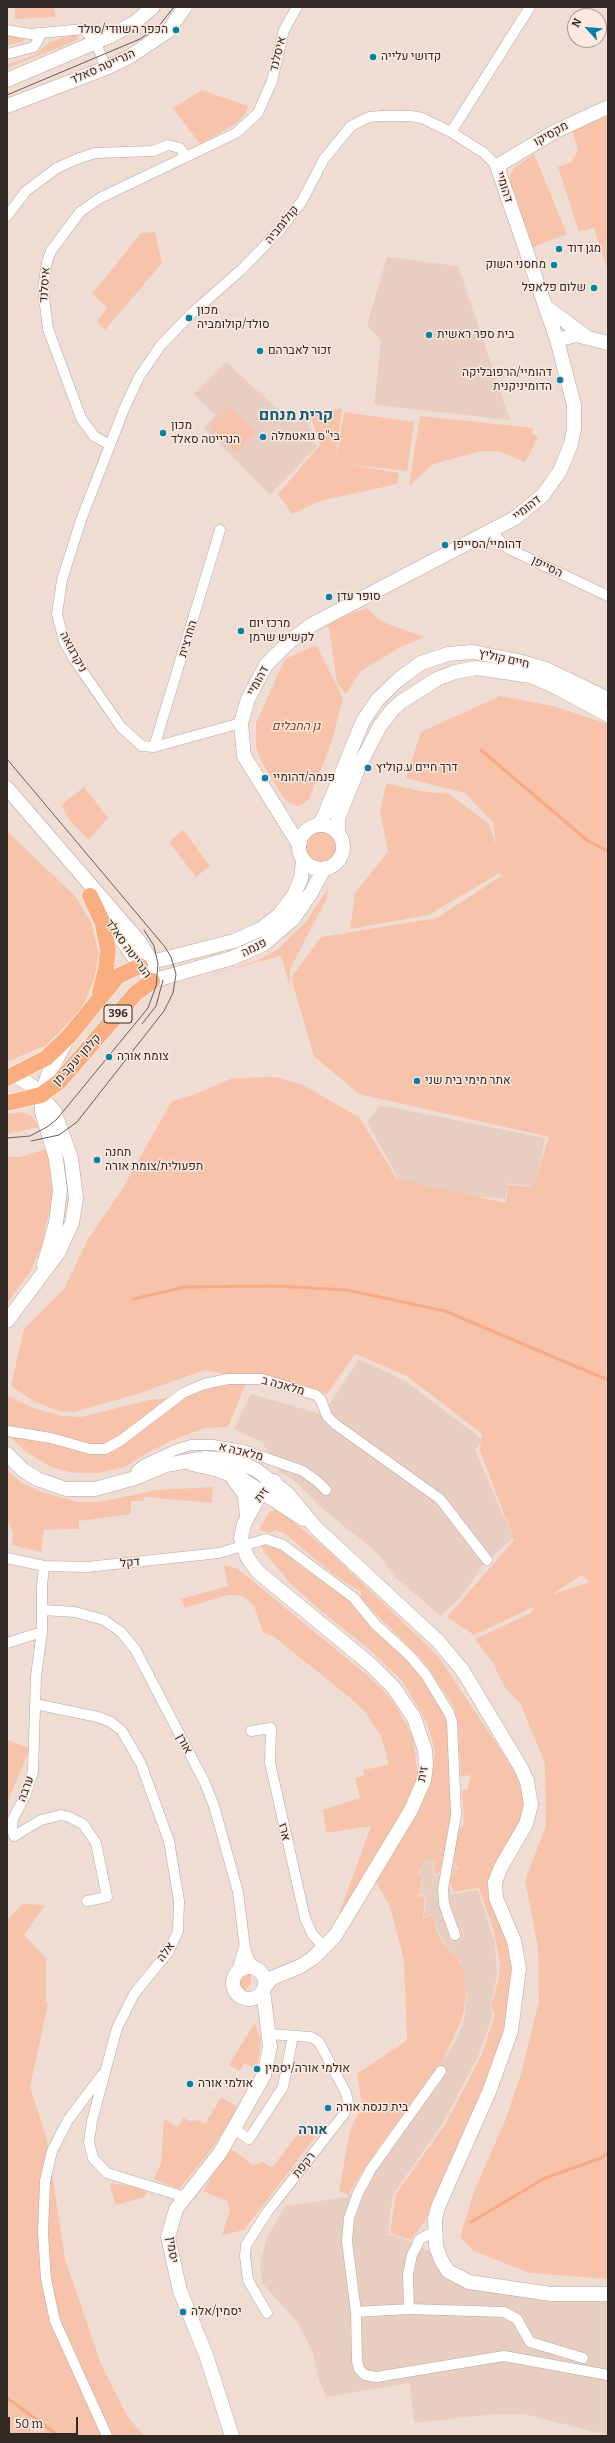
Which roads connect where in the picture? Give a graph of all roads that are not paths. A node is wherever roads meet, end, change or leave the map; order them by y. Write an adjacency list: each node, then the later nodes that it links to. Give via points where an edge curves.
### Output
1 (153, 7): 7 (main road, הנרייטה סאלד, via 134,23)
2 (185, 7): 9 (main road, הנרייטה סאלד, via 175,22 159,37)
3 (297, 7): 14 (street, איסלנד, via 284,30 272,81 258,113 236,133)
4 (530, 7): 13 (street)
5 (7, 30): 6 (street)
6 (41, 34): 7 (street, via 82,29 87,31); 8 (street, via 34,47)
7 (96, 43): 9 (street); 10 (main road, הנרייטה סאלד)
8 (7, 54)
9 (106, 68): 11 (main road, הנרייטה סאלד)
10 (7, 80)
11 (7, 106)
12 (608, 107): 15 (main road, מקסיקו, via 554,132)
13 (451, 132): 15 (street, קולומביה, via 484,153); 21 (street, קולומביה, via 431,121 411,116 369,117 351,126 324,159 302,201 280,230 161,345 139,377)
14 (186, 157): 16 (street, via 180,148 168,145 153,152 95,153 57,168 30,187); 21 (street, איסלנד, via 119,187 80,212 57,240 47,262 43,302 48,329 58,359 81,418 94,436)
15 (497, 166): 17 (main road, דהומיי)
16 (7, 216)
17 (545, 306): 18 (main road); 19 (main road, דהומיי)
18 (584, 335): 19 (main road, via 569,335); 20 (main road)
19 (557, 340): 23 (main road, דהומיי, via 574,405 574,429 569,450 560,471 543,496)
20 (608, 343)
21 (108, 444): 28 (street, ניקרגואה, via 62,580 58,600 59,625 74,659 121,727 142,746)
22 (220, 530): 28 (street, החרצית)
23 (493, 531): 24 (street, הסייפן, via 509,549); 27 (main road, דהומיי, via 313,624 290,641 266,665 255,682)
24 (608, 596)
25 (608, 699): 32 (main road, חיים קוליץ, via 546,669 473,652 448,654 421,663 378,699 363,721 326,814)
26 (608, 715): 33 (main road, חיים קוליץ, via 531,676 476,668 437,679 392,710 380,726 360,764 338,818)
27 (241, 723): 28 (street); 31 (main road, via 244,756)
28 (154, 747)
29 (7, 788): 38 (main road, הנרייטה סאלד, via 138,940)
30 (7, 802): 37 (main road, הנרייטה סאלד)
31 (278, 812): 32 (main road, via 297,823); 34 (main road)
32 (315, 825): 33 (main road, via 328,825); 34 (main road, via 302,833)
33 (338, 832): 36 (main road, via 343,843 342,853 336,863)
34 (298, 843): 35 (main road)
35 (303, 861): 36 (main road, via 314,868); 38 (main road, פנמה, via 301,878 294,895 284,909 266,925 234,941)
36 (324, 869): 39 (main road, פנמה, via 296,915 264,944 232,958)
37 (90, 896): 38 (main road, הנרייטה סאלד); 40 (main road, via 102,921 108,949 105,977)
38 (146, 964): 39 (main road, הנרייטה סאלד); 40 (main road, קלמן יעקב מן / 396, via 118,976)
39 (152, 981): 43 (main road, קלמן יעקב מן / 396, via 136,993 69,1072)
40 (93, 1006): 41 (main road, קלמן יעקב מן / 396)
41 (70, 1035): 42 (main road, קלמן יעקב מן / 396, via 46,1058); 43 (main road, via 48,1075)
42 (11, 1076): 43 (main road, via 28,1082)
43 (41, 1094): 44 (main road, קלמן יעקב מן / 396); 45 (main road, via 42,1112 56,1159 59,1200 50,1249 32,1289)
44 (7, 1103)
45 (7, 1321)
46 (7, 1431): 58 (street, מלאכה ב, via 51,1438 90,1449 105,1449 120,1441 183,1393 204,1384 228,1379 262,1379 316,1395 321,1400 327,1416 335,1424 440,1499)
47 (7, 1454): 50 (main road, via 36,1478 66,1489 95,1489)
48 (180, 1462): 49 (main road); 50 (main road); 51 (main road, via 205,1458 231,1460 255,1469)
49 (229, 1474): 53 (main road); 54 (main road, via 245,1495)
50 (135, 1478): 52 (street, מלאכה א, via 137,1470 142,1465 175,1450 191,1445 218,1446 243,1450 303,1471)
51 (274, 1481): 53 (main road, זית); 55 (main road)
52 (326, 1490)
53 (266, 1493): 54 (main road, זית); 55 (main road); 56 (main road, זית)
54 (246, 1517): 56 (main road, זית, via 242,1530)
55 (316, 1528): 81 (main road, via 451,1655 508,1743 524,1774 530,1794 530,1815 495,1882 496,1898 514,1941 518,1961 518,1987 511,2031 489,2092 438,2207)
56 (247, 1546): 59 (street, דקל, via 219,1553 86,1567); 67 (street, דקל, via 266,1539 283,1545 354,1598 375,1624 418,1665 449,1713 453,1729 456,1815 443,1889 444,1904); 69 (main road, זית, via 279,1588 370,1664 394,1688 414,1718 425,1750 424,1780 411,1810)
57 (7, 1558): 59 (street, דקל)
58 (487, 1560)
59 (44, 1566): 60 (street, ערבה)
60 (43, 1610): 61 (street, ערבה); 68 (street, אורן, via 75,1612 104,1620 121,1632 135,1649 205,1783 214,1806 238,1892)
61 (42, 1632): 62 (street); 63 (street, ערבה)
62 (7, 1643)
63 (35, 1704): 65 (street, ערבה, via 33,1771 26,1794 13,1819); 78 (street, אלה, via 98,1717 115,1724 125,1734 141,1764 167,1834 173,1860 180,1907 177,1936 169,1951 144,1979 129,2002 114,2036)
64 (251, 1731): 69 (street, ארז, via 271,1728 270,1763 305,1918 312,1934)
65 (11, 1839): 66 (street, ערבה, via 30,1826 52,1816 69,1816 83,1824 96,1843 107,1897)
66 (87, 1901)
67 (455, 1935)
68 (244, 1946): 70 (street, אורן, via 249,1960); 71 (street, אורן)
69 (325, 1948): 72 (main road, זית, via 307,1962)
70 (257, 1969): 71 (main road, via 246,1967); 72 (main road, זית, via 273,1974); 73 (main road, via 264,1978)
71 (238, 1971): 74 (main road, via 233,1980 234,1990 241,1997)
72 (287, 1972): 73 (main road, זית, via 272,1978)
73 (263, 1989): 74 (main road, via 258,1996); 75 (main road, יסמין)
74 (249, 1999): 75 (main road, יסמין, via 261,2012)
75 (269, 2034): 76 (street, רקפת); 79 (main road, יסמין, via 269,2054 264,2075)
76 (293, 2036): 79 (street, via 284,2087 249,2139); 85 (street, רקפת, via 311,2037 320,2042 346,2093 348,2104 346,2112 268,2211 246,2245 244,2256 248,2280)
77 (441, 2071): 84 (street, via 371,2169 355,2202 347,2234)
78 (104, 2073): 80 (street, אלה, via 90,2132 90,2150 96,2164 113,2177); 88 (street, via 68,2120 52,2151 45,2181 43,2233 46,2279 55,2321)
79 (234, 2129): 80 (main road, יסמין)
80 (185, 2197): 89 (main road, יסמין, via 171,2220 169,2247 180,2290 206,2355)
81 (434, 2232): 82 (main road, via 441,2260 448,2271 462,2280 518,2291); 83 (street, via 420,2239 412,2256 408,2274)
82 (608, 2294)
83 (409, 2309): 84 (street); 86 (street, via 504,2312 516,2319 530,2342)
84 (356, 2312): 87 (street, via 357,2364 363,2374 370,2377 504,2356)
85 (267, 2313)
86 (583, 2358)
87 (608, 2375)
88 (107, 2436)
89 (232, 2436)

